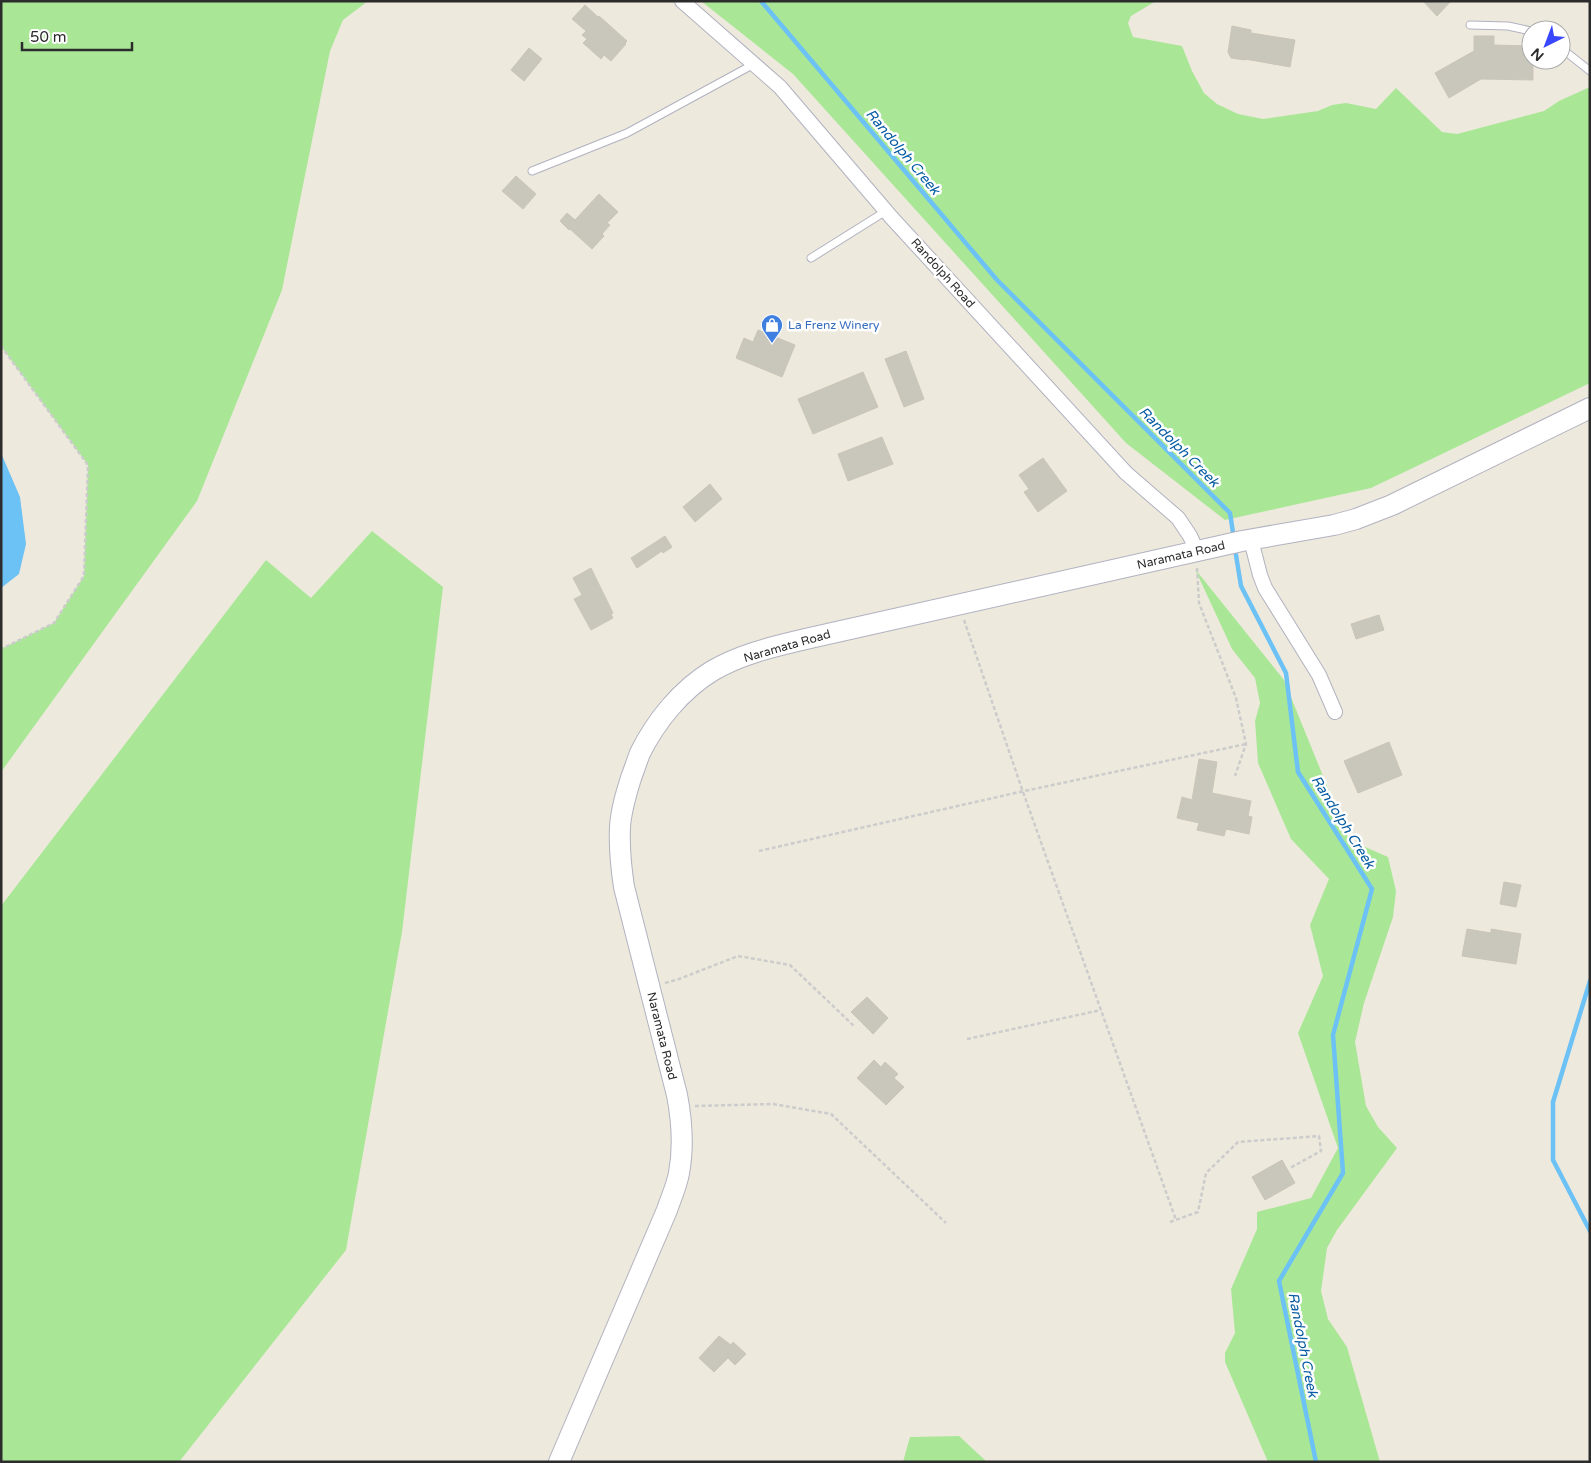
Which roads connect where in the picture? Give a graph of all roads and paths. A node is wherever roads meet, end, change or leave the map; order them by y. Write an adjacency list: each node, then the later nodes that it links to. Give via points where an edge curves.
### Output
1 (682, 1): 5 (street, Randolph Road)
2 (1470, 25): 3 (lane)
3 (1521, 29)
4 (1571, 56): 6 (lane)
5 (754, 64): 7 (lane, via 627,134); 8 (street, Randolph Road, via 780,87)
6 (1590, 71)
7 (532, 171)
8 (887, 211): 9 (lane); 13 (street, Randolph Road, via 1126,472 1178,518)
9 (811, 258)
10 (1, 346): 15 (path, via 88,465 84,576 54,623)
11 (1590, 408): 12 (main road, Naramata Road, via 1392,505 1334,525)
12 (1251, 540): 13 (main road, Naramata Road); 16 (street, via 1265,588 1319,675)
13 (1196, 552): 14 (main road, Naramata Road); 17 (path, via 1199,604 1236,698)
14 (959, 604): 19 (path); 21 (main road, Naramata Road, via 810,638 736,660 712,671 672,705 658,722 640,754 620,825 624,887)
15 (1, 647)
16 (1335, 712)
17 (1246, 744): 18 (path); 19 (path)
18 (1236, 776)
19 (1023, 792): 20 (path); 22 (path)
20 (759, 851)
21 (649, 986): 23 (path, via 679,979 738,956 790,965); 25 (main road, Naramata Road)
22 (1101, 1010): 24 (path); 27 (path)
23 (855, 1027)
24 (967, 1039)
25 (679, 1107): 29 (path, via 773,1104 831,1114); 30 (main road, Naramata Road, via 683,1146 679,1174 667,1210)
26 (1290, 1168): 27 (path, via 1320,1151 1319,1136 1238,1142 1206,1173 1198,1212)
27 (1176, 1220): 28 (path)
28 (1170, 1222)
29 (946, 1223)
30 (559, 1462)

